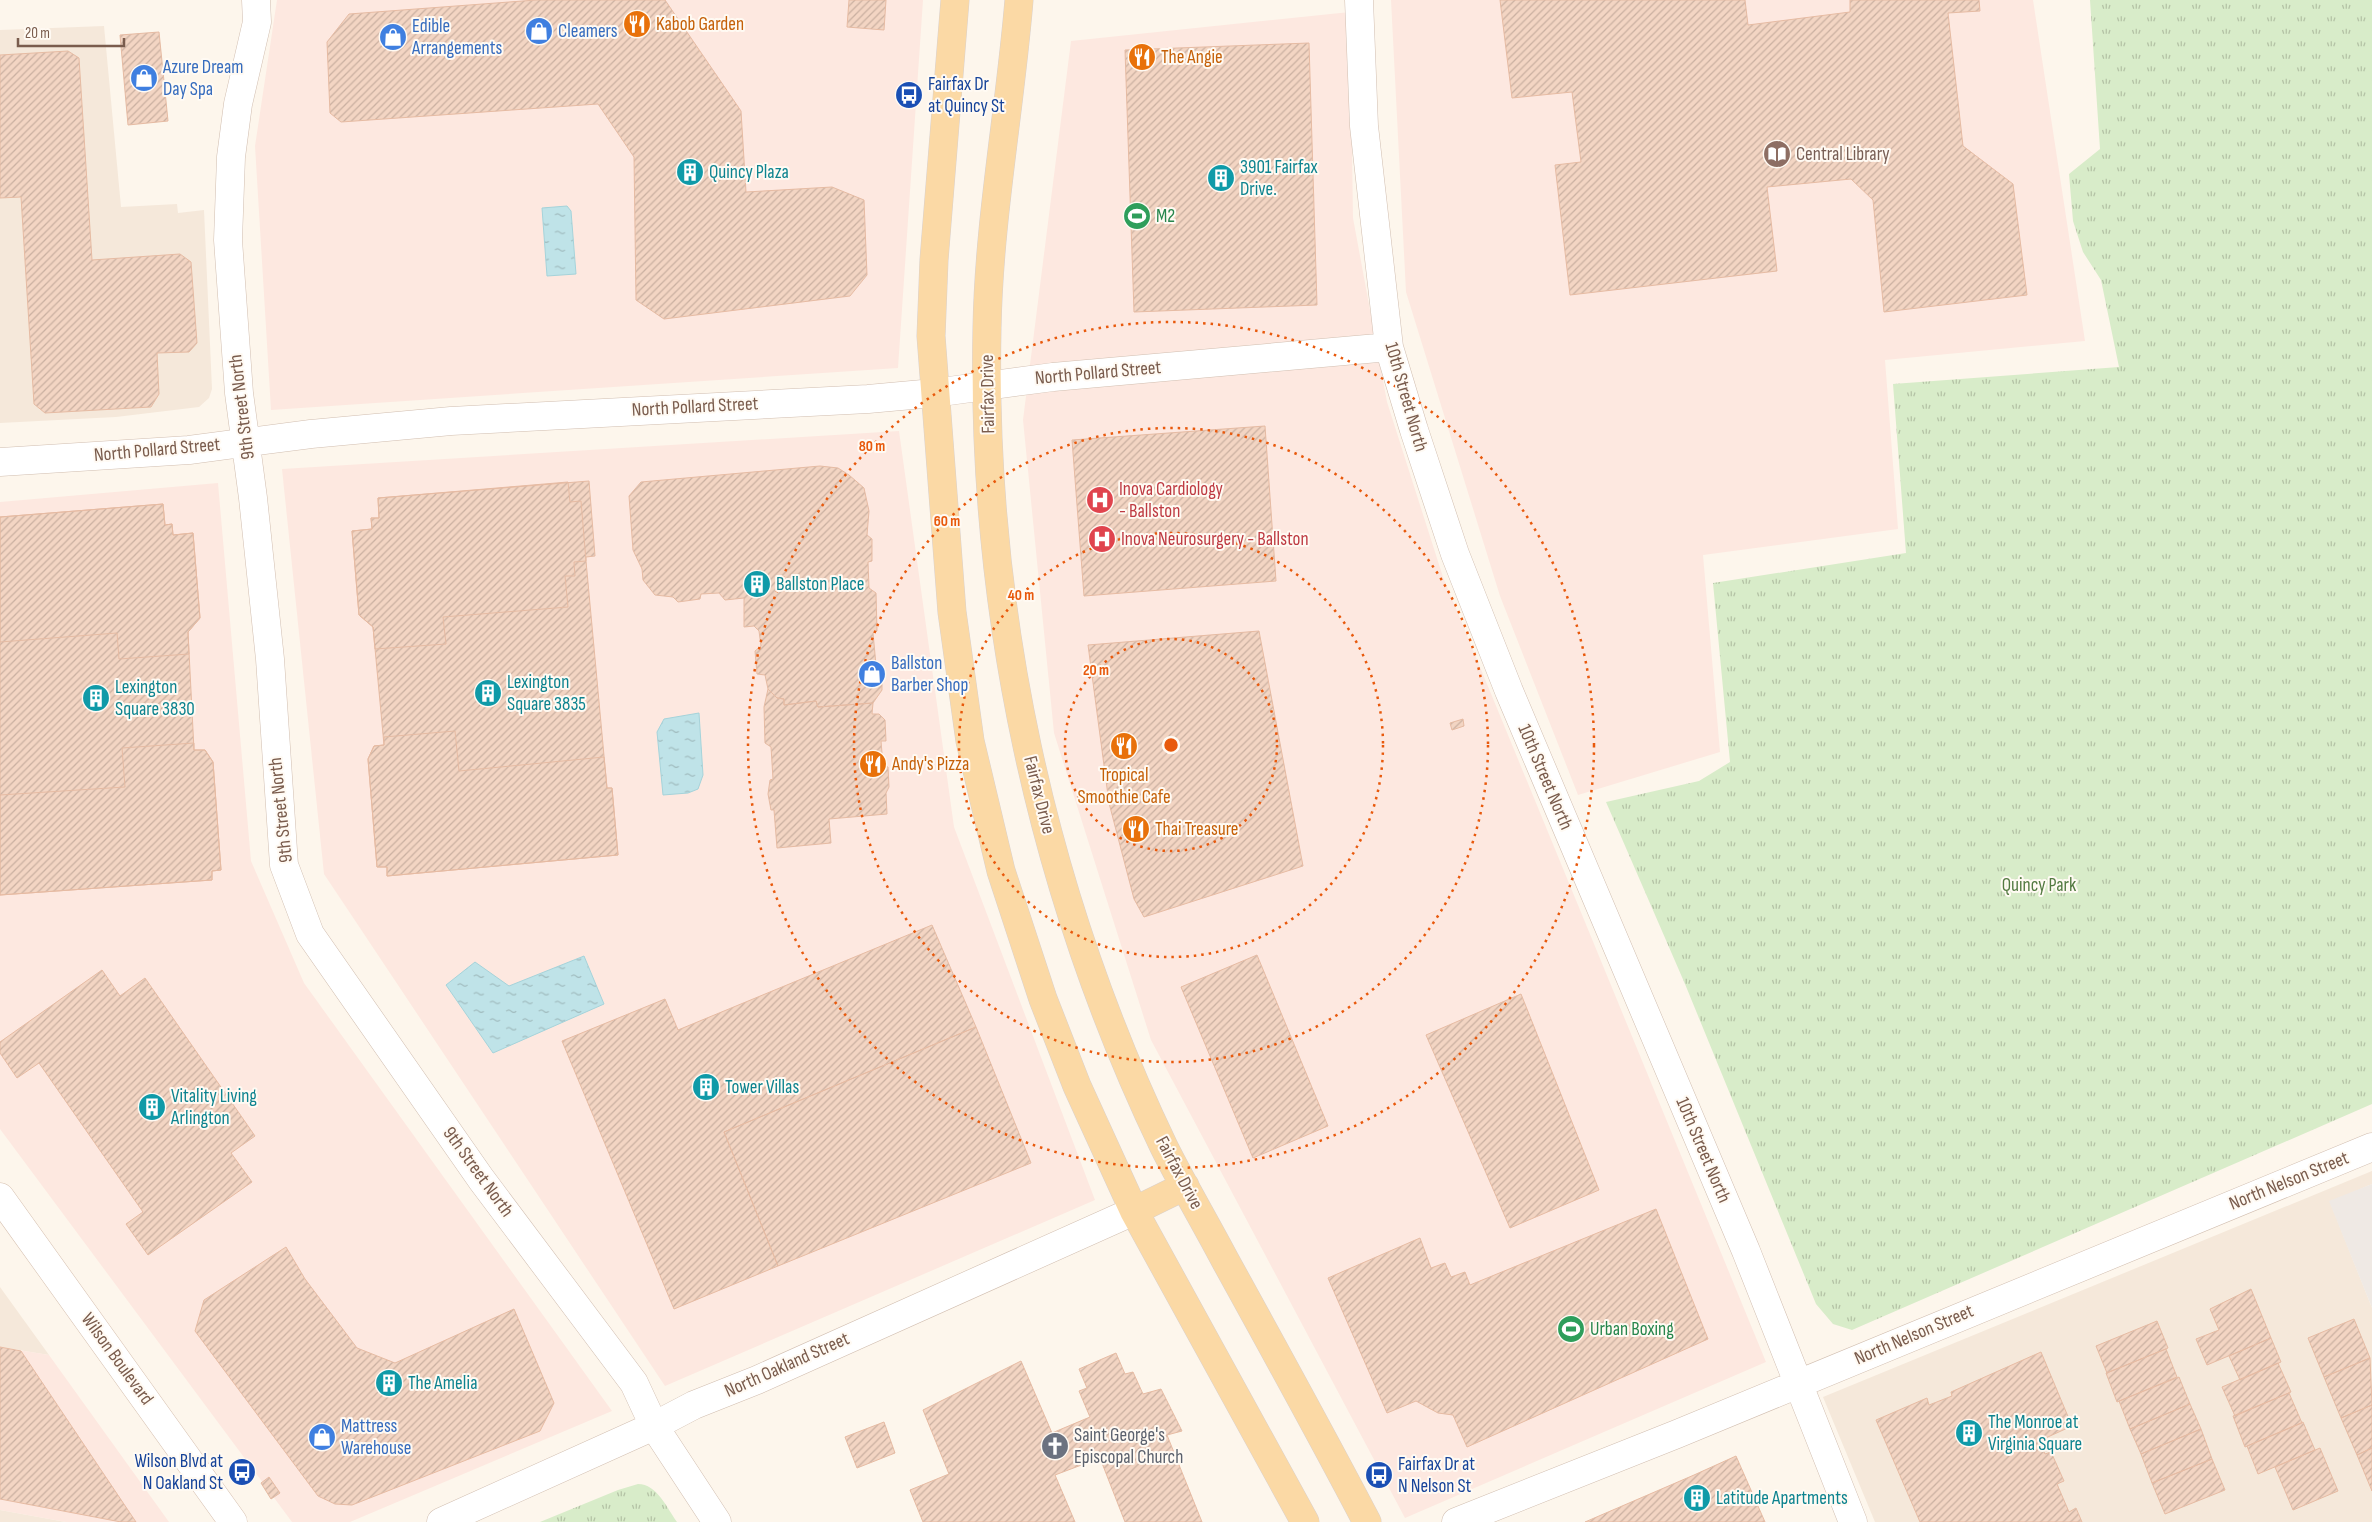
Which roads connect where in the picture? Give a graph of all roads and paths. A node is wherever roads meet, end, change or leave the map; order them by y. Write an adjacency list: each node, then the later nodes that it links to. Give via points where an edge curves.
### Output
1 (256, 0): 8 (street, 9th Street North, via 257,22 238,104 231,157 228,240 239,393)
2 (955, 0): 7 (main road, via 934,260 931,336)
3 (1019, 0): 6 (main road, Fairfax Drive, via 990,256)
4 (1359, 0): 5 (street, 10th Street North, via 1364,126)
5 (1389, 347): 6 (street, North Pollard Street, via 1053,376); 14 (street, 10th Street North, via 1455,554 1508,691 1746,1251)
6 (987, 386): 7 (street, North Pollard Street); 11 (main road, Fairfax Drive, via 991,496 1002,614 1028,754 1058,875 1089,965 1132,1074)
7 (934, 393): 8 (street, North Pollard Street, via 451,420); 13 (main road, via 953,622 970,740 1001,871 1043,1000 1077,1086)
8 (246, 442): 9 (street, North Pollard Street, via 188,450); 15 (street, 9th Street North, via 270,659 284,865 310,934 481,1179 634,1383)
9 (0, 462)
10 (2372, 1147): 14 (street, North Nelson Street)
11 (1185, 1186): 13 (main road); 20 (main road, Fairfax Drive)
12 (0, 1197): 16 (street, Wilson Boulevard)
13 (1134, 1211): 15 (street, North Oakland Street, via 757,1380 694,1405); 19 (main road)
14 (1798, 1383): 21 (street, North Nelson Street); 22 (street, 10th Street North)
15 (654, 1426): 17 (street, North Oakland Street); 18 (street, 9th Street North)
16 (233, 1522)
17 (442, 1522)
18 (717, 1522)
19 (1305, 1522)
20 (1367, 1522)
21 (1456, 1522)
22 (1853, 1522)

